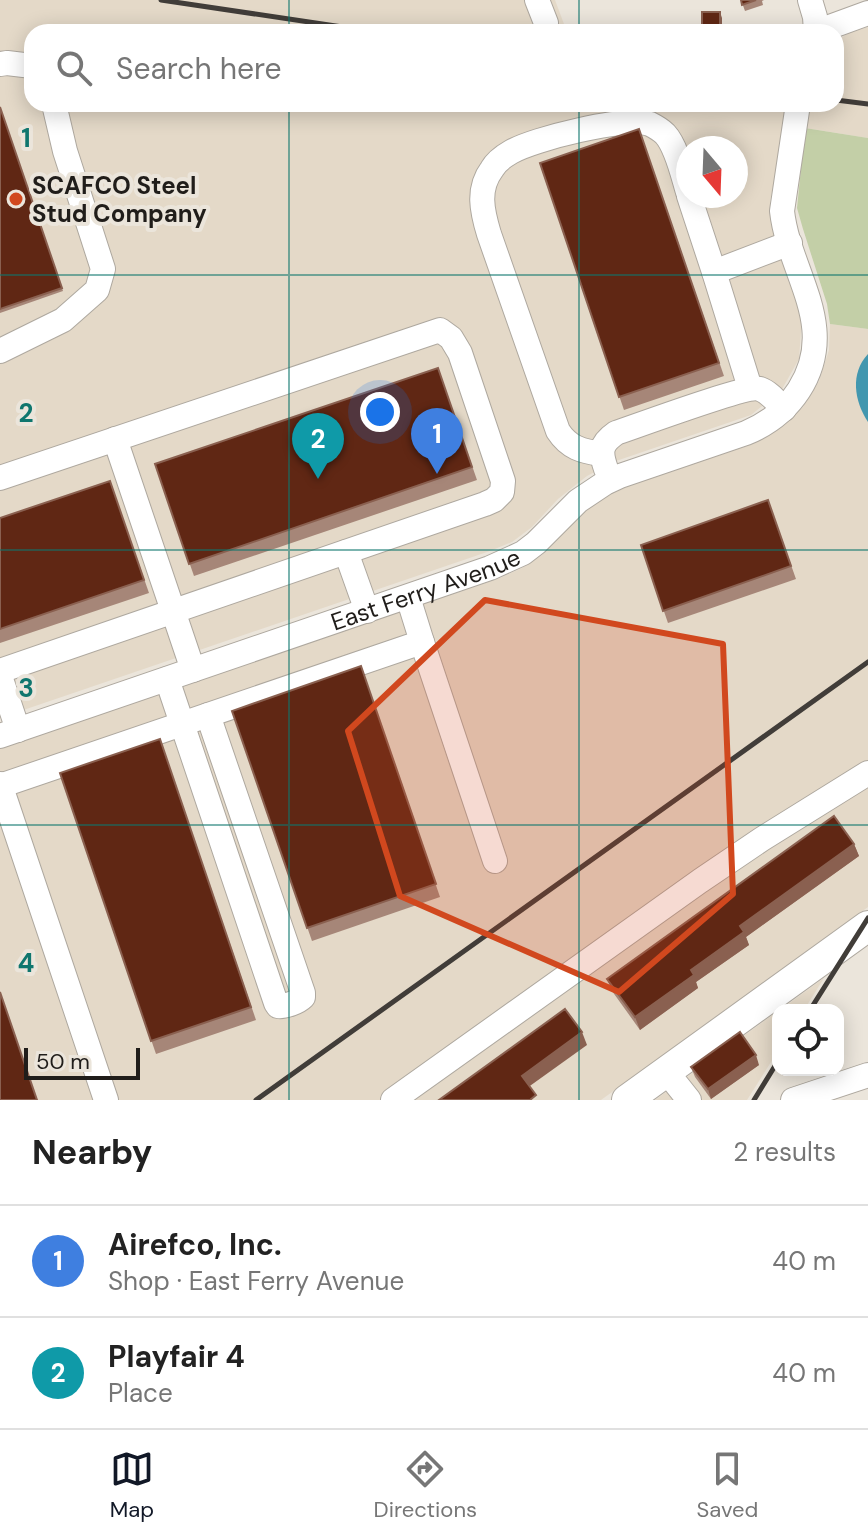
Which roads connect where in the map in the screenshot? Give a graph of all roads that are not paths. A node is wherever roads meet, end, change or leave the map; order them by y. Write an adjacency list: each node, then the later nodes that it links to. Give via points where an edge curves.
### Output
1 (810, 0): 3 (street)
2 (868, 13): 4 (street)
3 (815, 24)
4 (838, 24)
5 (0, 64): 6 (street)
6 (24, 65)
7 (56, 112): 13 (street, via 103,269 97,290 63,320)
8 (797, 112): 11 (street, via 783,199)
9 (676, 154): 17 (street, via 665,134 650,125 608,125 512,151 494,166 482,192 482,212 558,431 572,447)
10 (693, 208): 12 (street)
11 (790, 243): 12 (street); 15 (street, East Ferry Avenue, via 810,303 814,346 808,374)
12 (714, 272): 14 (street)
13 (0, 351)
14 (750, 388): 15 (street, via 763,390); 17 (street, via 616,433)
15 (784, 409): 19 (street, East Ferry Avenue, via 746,433)
16 (115, 439): 18 (street); 20 (street, via 440,330 460,353 503,481 502,492 485,504); 22 (street)
17 (601, 454): 19 (street)
18 (0, 478)
19 (610, 480): 21 (street, East Ferry Avenue, via 578,501 523,553)
20 (346, 552): 22 (street); 23 (street)
21 (408, 597): 23 (street, East Ferry Avenue); 24 (street)
22 (173, 611): 25 (street); 26 (street)
23 (367, 611): 25 (street, East Ferry Avenue)
24 (422, 642): 28 (street); 33 (street)
25 (193, 670): 27 (street, East Ferry Avenue)
26 (0, 673): 30 (street)
27 (167, 679): 29 (street); 30 (street, East Ferry Avenue)
28 (208, 715): 29 (street); 29 (street, via 303,993 300,1000 282,1007 276,1003)
29 (182, 724): 32 (street)
30 (9, 733)
31 (868, 773): 38 (street, via 700,881)
32 (0, 786): 37 (street)
33 (495, 861)
34 (868, 926): 35 (main road)
35 (666, 1071): 39 (main road); 40 (street)
36 (868, 1075): 41 (street)
37 (106, 1100)
38 (393, 1100)
39 (627, 1100)
40 (689, 1100)
41 (793, 1100)

